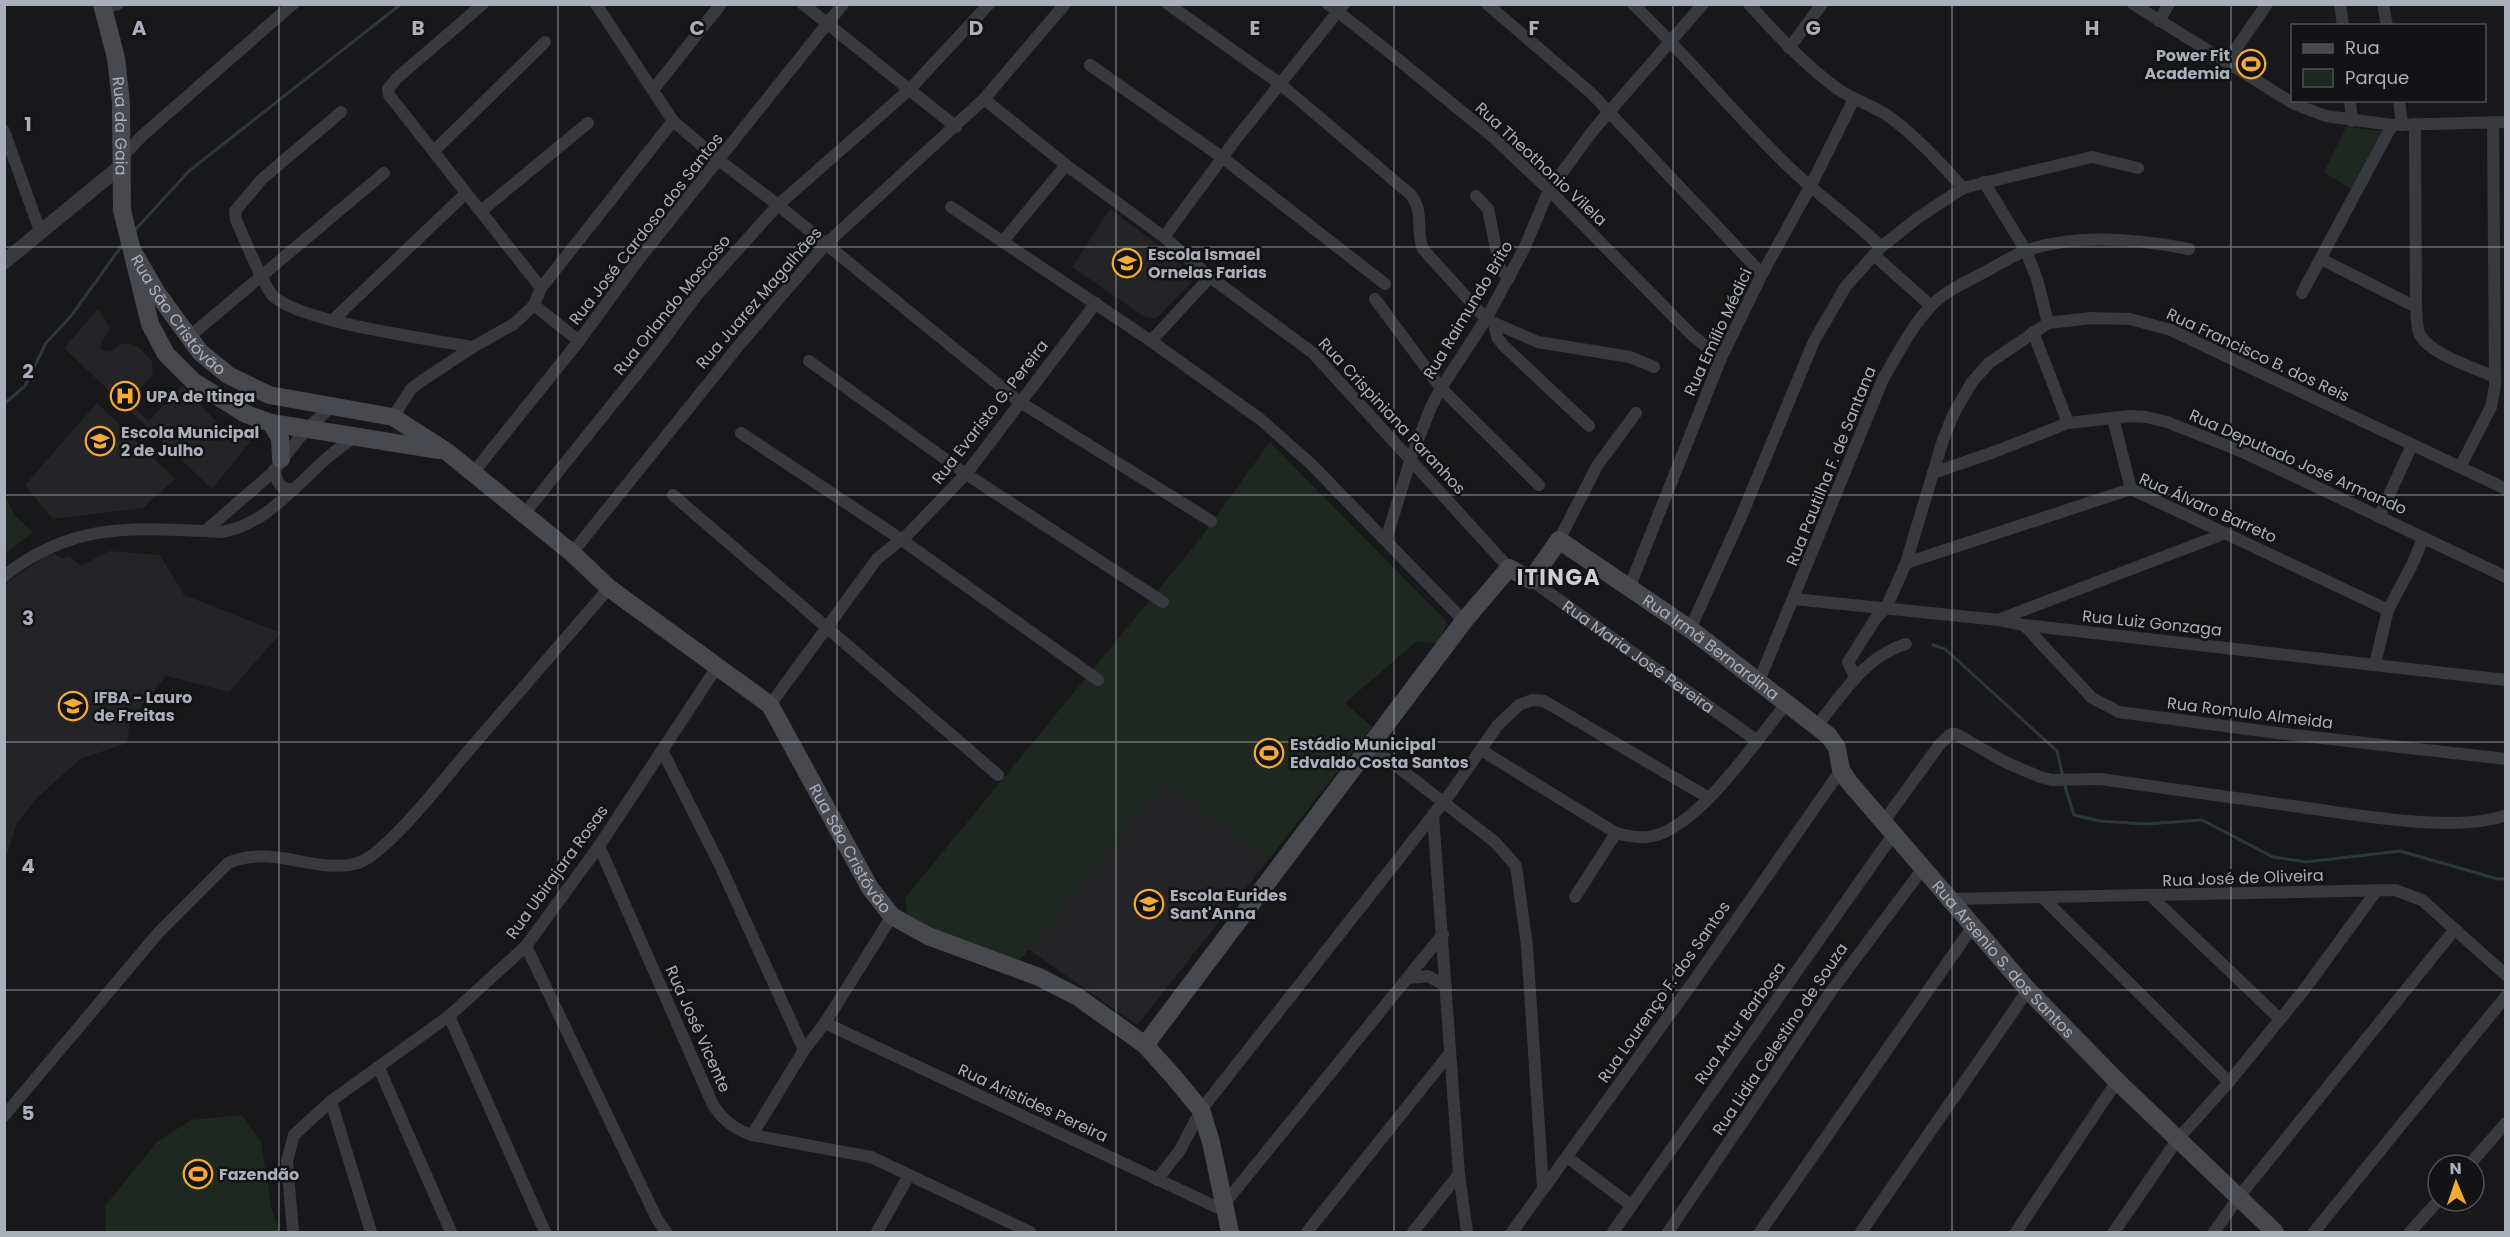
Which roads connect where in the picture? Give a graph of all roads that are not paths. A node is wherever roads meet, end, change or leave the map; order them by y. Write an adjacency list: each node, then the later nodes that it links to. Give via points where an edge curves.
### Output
1 (293, 4): 52 (street, via 143,135)
2 (483, 4): 49 (street, via 388,89 394,102)
3 (720, 4): 33 (street)
4 (803, 4): 24 (street)
5 (843, 4): 24 (street, Rua José Cardoso dos Santos)
6 (989, 4): 34 (street, Rua Orlando Moscoso)
7 (1065, 4): 35 (street, Rua Juarez Magalhães)
8 (1168, 4): 32 (street)
9 (1328, 4): 22 (street, Rua Theothonio Vilela)
10 (1487, 4): 40 (street)
11 (1633, 4): 27 (street)
12 (1703, 4): 27 (street, Rua Raimundo Brito)
13 (1749, 4): 29 (street)
14 (1822, 4): 29 (street)
15 (2133, 4): 23 (street)
16 (2169, 4): 23 (street)
17 (2267, 4): 30 (street)
18 (2340, 4): 25 (street)
19 (2384, 4): 26 (street)
20 (108, 6): 52 (main road, Rua da Gaia, via 120,92)
21 (601, 7): 33 (street)
22 (1342, 9): 32 (street); 59 (street, Rua Theothonio Vilela, via 1493,137)
23 (2158, 21): 30 (street)
24 (827, 23): 34 (street); 51 (street, Rua José Cardoso dos Santos)
25 (2343, 24)
26 (2387, 24)
27 (1670, 40): 40 (street, Rua Raimundo Brito); 57 (street)
28 (545, 42): 49 (street)
29 (1790, 48): 36 (street)
30 (2226, 63): 42 (street, via 2294,104)
31 (1090, 65): 50 (street)
32 (1279, 83): 50 (street); 89 (street, via 1410,194 1420,211 1419,237 1423,249)
33 (653, 90): 41 (street)
34 (909, 90): 47 (street); 62 (street, Rua Orlando Moscoso)
35 (984, 99): 47 (street, Rua Juarez Magalhães); 53 (street, Rua Crispiniana Paranhos)
36 (1854, 99): 57 (street, Rua Emílio Médici); 58 (street, via 1892,118)
37 (2350, 102): 42 (street)
38 (2398, 102): 46 (street)
39 (341, 112): 76 (street, via 262,179 235,211)
40 (1610, 112): 59 (street, Rua Raimundo Brito); 75 (street)
41 (673, 121): 51 (street); 80 (street)
42 (2352, 121): 46 (street)
43 (2499, 122): 45 (street); 99 (street)
44 (588, 123): 64 (street)
45 (2415, 124): 46 (street); 87 (street)
46 (2397, 125): 73 (street)
47 (956, 127): 68 (street, Rua Juarez Magalhães)
48 (4, 131): 65 (street)
49 (435, 150): 60 (street)
50 (1222, 158): 66 (street); 79 (street)
51 (720, 161): 62 (street); 93 (street, Rua José Cardoso dos Santos, via 639,259)
52 (121, 162): 65 (street); 70 (main road, Rua da Gaia, via 122,210)
53 (1066, 165): 66 (street, Rua Crispiniana Paranhos); 67 (street)
54 (2138, 168): 56 (street, via 2092,157)
55 (384, 173): 76 (street)
56 (1984, 182): 58 (street); 72 (street)
57 (1810, 187): 71 (street, via 1856,222); 75 (street, Rua Emílio Médici)
58 (1963, 188): 71 (street)
59 (1549, 190): 78 (street, Rua Raimundo Brito); 96 (street, Rua Theothonio Vilela, via 1692,336)
60 (466, 193): 64 (street); 88 (street)
61 (1476, 196): 78 (street, via 1488,209 1500,269)
62 (778, 205): 68 (street); 126 (street, Rua Orlando Moscoso, via 697,295)
63 (951, 207): 67 (street)
64 (481, 211): 80 (street)
65 (40, 231): 74 (street)
66 (1164, 237): 77 (street, Rua Crispiniana Paranhos)
67 (1003, 242): 84 (street)
68 (825, 245): 101 (street); 135 (street, Rua Juarez Magalhães)
69 (2189, 249): 72 (street, Rua Pautilha F. de Santana, via 2094,241)
70 (132, 250): 82 (main road, Rua São Cristóvão)
71 (1877, 251): 86 (street); 151 (street, via 1846,286 1814,342)
72 (2026, 251): 86 (street, Rua Pautilha F. de Santana, via 1957,287); 90 (street)
73 (2321, 259): 81 (street); 87 (street)
74 (4, 262)
75 (1762, 274): 96 (street, Rua Emílio Médici)
76 (262, 276): 88 (street, via 274,297); 92 (street)
77 (1210, 277): 94 (street); 115 (street, Rua Crispiniana Paranhos, via 1313,353)
78 (1509, 278): 89 (street, Rua Raimundo Brito)
79 (1386, 284)
80 (541, 288): 85 (street)
81 (2302, 294)
82 (150, 295): 92 (main road, Rua São Cristóvão); 106 (main road, Rua São Cristóvão, via 154,334 177,366 221,400)
83 (1375, 299): 100 (street)
84 (1096, 303): 94 (street); 101 (street, Rua Evaristo G. Pereira)
85 (534, 305): 93 (street); 95 (street, via 514,324)
86 (1931, 306): 143 (street, Rua Pautilha F. de Santana, via 1883,379)
87 (2416, 307): 99 (street, via 2418,330 2426,344)
88 (333, 320): 95 (street)
89 (1490, 321): 98 (street, via 1538,342 1620,355); 100 (street, Rua Raimundo Brito); 108 (street, via 1503,345)
90 (2048, 323): 91 (street, Rua Francisco B. dos Reis); 113 (street, Rua Francisco B. dos Reis, via 2130,319 2171,330)
91 (2033, 332): 107 (street); 119 (street, Rua Francisco B. dos Reis, via 1989,363 1972,382 1954,413)
92 (189, 336): 102 (main road, Rua São Cristóvão, via 200,352 252,389)
93 (579, 341): 118 (street, Rua José Cardoso dos Santos)
94 (1151, 341): 133 (street, via 1285,440)
95 (473, 347): 104 (street, via 411,389)
96 (1721, 358): 141 (street, Rua Emílio Médici)
97 (808, 361): 120 (street)
98 (1654, 367)
99 (2495, 377): 117 (street, via 2491,407)
100 (1440, 388): 115 (street, Rua Raimundo Brito); 121 (street)
101 (1020, 402): 120 (street, Rua Evaristo G. Pereira); 128 (street)
102 (332, 407): 104 (main road, Rua São Cristóvão); 109 (street)
103 (1636, 413): 134 (street, via 1597,466)
104 (393, 417): 112 (main road, via 398,430); 114 (main road, Rua São Cristóvão)
105 (2113, 418): 107 (street, Rua Deputado José Armando); 123 (street); 127 (street, Rua Deputado José Armando, via 2146,417 2175,425 2243,452)
106 (271, 423): 109 (main road, Rua São Cristóvão); 116 (main road, via 280,438)
107 (2068, 423): 119 (street, Rua Deputado José Armando)
108 (1589, 426)
109 (307, 428): 111 (main road, Rua São Cristóvão); 116 (street)
110 (741, 433): 132 (street)
111 (356, 436): 112 (main road, Rua São Cristóvão); 122 (street)
112 (387, 442): 114 (main road, Rua São Cristóvão)
113 (2412, 445): 117 (street, Rua Francisco B. dos Reis); 127 (street)
114 (446, 451): 118 (main road, Rua São Cristóvão)
115 (1411, 458): 133 (street, Rua Raimundo Brito); 137 (street, Rua Crispiniana Paranhos)
116 (278, 465): 122 (street, via 279,484); 129 (street)
117 (2460, 467): 124 (street, Rua Francisco B. dos Reis)
118 (474, 472): 126 (main road, Rua São Cristóvão)
119 (1933, 472): 136 (street, Rua Francisco B. dos Reis)
120 (966, 474): 132 (street, Rua Evaristo G. Pereira); 144 (street)
121 (1539, 485)
122 (293, 489): 129 (street, via 257,519 238,529)
123 (2131, 489): 130 (street, Rua Álvaro Barreto); 136 (street, Rua Álvaro Barreto)
124 (2505, 489)
125 (673, 495): 150 (street)
126 (524, 514): 135 (main road, Rua São Cristóvão)
127 (2379, 517): 131 (street, Rua Deputado José Armando)
128 (1211, 521)
129 (205, 531): 138 (street, via 110,530 80,536 53,544)
130 (2226, 533): 146 (street, Rua Álvaro Barreto); 147 (street)
131 (2423, 538): 139 (street, Rua Deputado José Armando); 146 (street)
132 (902, 540): 150 (street, Rua Evaristo G. Pereira, via 878,559); 156 (street)
133 (1386, 540): 148 (street)
134 (1559, 540): 140 (main road); 141 (main road, Rua Irmã Bernardina)
135 (572, 553): 142 (main road, Rua São Cristóvão)
136 (1906, 563): 145 (street, Rua Francisco B. dos Reis)
137 (1509, 568): 140 (main road, Rua Maria José Pereira); 148 (main road)
138 (4, 576)
139 (2505, 577)
140 (1531, 580): 162 (street, Rua Maria José Pereira)
141 (1630, 586): 151 (main road, Rua Irmã Bernardina)
142 (609, 588): 154 (main road, Rua São Cristóvão); 203 (street, via 382,848 358,863 331,865 258,855 228,863 159,932)
143 (1794, 599): 145 (street, Rua Luiz Gonzaga); 158 (street, Rua Pautilha F. de Santana)
144 (1163, 602)
145 (1886, 608): 147 (street, Rua Luiz Gonzaga); 155 (street, Rua Francisco B. dos Reis, via 1849,659)
146 (2388, 610): 153 (street)
147 (1999, 620): 149 (street, Rua Luiz Gonzaga)
148 (1464, 621): 163 (main road)
149 (2024, 626): 153 (street, Rua Luiz Gonzaga); 166 (street, Rua Romulo Almeida, via 2092,698 2119,712)
150 (828, 627): 160 (street, Rua Evaristo G. Pereira); 168 (street)
151 (1690, 629): 158 (main road, Rua Irmã Bernardina)
152 (1906, 644): 155 (street, via 1888,651)
153 (2375, 664): 157 (street, Rua Luiz Gonzaga)
154 (717, 667): 160 (main road, Rua São Cristóvão); 164 (street, Rua Ubirajara Rosas)
155 (1855, 677): 161 (street)
156 (1098, 680)
157 (2505, 680)
158 (1760, 681): 159 (main road, Rua Irmã Bernardina)
159 (1786, 704): 161 (main road, Rua Irmã Bernardina); 162 (street)
160 (770, 705): 182 (main road, Rua São Cristóvão, via 870,888)
161 (1816, 726): 167 (main road, Rua Irmã Bernardina, via 1834,741)
162 (1756, 741): 169 (street)
163 (1370, 745): 170 (street); 195 (main road)
164 (662, 750): 175 (street, Rua Ubirajara Rosas); 196 (street, via 720,865)
165 (1480, 750): 169 (street, via 1519,705 1544,701); 170 (street); 174 (street)
166 (2505, 759)
167 (1841, 770): 173 (main road, Rua Arsenio S. dos Santos); 208 (street, Rua Lourenço F. dos Santos)
168 (998, 775)
169 (1709, 798): 174 (street, via 1688,817 1653,836)
170 (1443, 802): 171 (street); 212 (street, via 1511,858 1519,876)
171 (1433, 815): 185 (street); 202 (street)
172 (2505, 815): 173 (street, Rua Artur Barbosa, via 2466,822 2413,820 2100,779 2046,779 1951,734 1940,744)
173 (1890, 827): 176 (main road, Rua Arsenio S. dos Santos); 214 (street, Rua Artur Barbosa)
174 (1616, 833): 178 (street)
175 (599, 846): 186 (street, Rua Ubirajara Rosas); 205 (street, Rua José Vicente, via 713,1105 731,1125)
176 (1924, 867): 181 (main road, Rua Arsenio S. dos Santos); 230 (street, Rua Lidia Celestino de Souza, via 1832,990)
177 (2377, 890): 180 (street, Rua José de Oliveira); 184 (street, Rua José de Oliveira, via 2414,896); 193 (street)
178 (1575, 897)
179 (2042, 897): 180 (street, Rua José de Oliveira); 181 (street, Rua José de Oliveira); 200 (street)
180 (2152, 897): 193 (street)
181 (1952, 899): 183 (main road, Rua Arsenio S. dos Santos)
182 (892, 916): 194 (street); 195 (main road, Rua São Cristóvão, via 938,940 1060,987)
183 (1972, 926): 190 (main road, Rua Arsenio S. dos Santos); 231 (street)
184 (2455, 929): 187 (street, Rua José de Oliveira); 213 (street)
185 (1443, 934): 188 (street); 189 (street)
186 (526, 946): 192 (street, Rua Ubirajara Rosas); 221 (street)
187 (2505, 975)
188 (1409, 978): 189 (street, via 1428,976); 215 (street)
189 (1446, 986): 197 (street)
190 (2028, 990): 199 (main road, Rua Arsenio S. dos Santos); 232 (street)
191 (2505, 996): 237 (street)
192 (449, 1016): 198 (street, Rua Ubirajara Rosas); 220 (street)
193 (2280, 1019): 200 (street)
194 (825, 1023): 196 (street); 211 (street, Rua Aristides Pereira)
195 (1145, 1045): 202 (main road, Rua São Cristóvão)
196 (804, 1050): 205 (street)
197 (1450, 1053): 209 (street); 225 (street)
198 (380, 1068): 201 (street, Rua Ubirajara Rosas); 219 (street)
199 (2117, 1082): 206 (main road, Rua Arsenio S. dos Santos); 233 (street)
200 (2229, 1082): 206 (street)
201 (331, 1101): 217 (street, Rua Ubirajara Rosas, via 300,1128 290,1146 287,1167); 218 (street)
202 (1201, 1110): 211 (street, via 1180,1150); 215 (main road, Rua São Cristóvão)
203 (4, 1116)
204 (2505, 1123): 207 (street)
205 (752, 1135): 210 (street, Rua José Vicente, via 871,1157)
206 (2177, 1140): 213 (main road, Rua Arsenio S. dos Santos); 234 (street)
207 (2479, 1153)
208 (1567, 1157): 212 (street, Rua Lourenço F. dos Santos); 214 (street)
209 (1459, 1174): 226 (street); 227 (street)
210 (909, 1175): 222 (street); 223 (street, Rua José Vicente)
211 (1157, 1180): 215 (street, Rua Aristides Pereira)
212 (1543, 1188): 228 (street, Rua Lourenço F. dos Santos)
213 (2238, 1197): 235 (street); 236 (main road, Rua Arsenio S. dos Santos)
214 (1632, 1206): 229 (street, Rua Artur Barbosa)
215 (1226, 1208): 224 (main road, Rua São Cristóvão)
216 (2428, 1213): 238 (street)
217 (293, 1233)
218 (371, 1233)
219 (451, 1233)
220 (545, 1233)
221 (666, 1233)
222 (877, 1233)
223 (1030, 1233)
224 (1230, 1233)
225 (1307, 1233)
226 (1413, 1233)
227 (1467, 1233)
228 (1512, 1233)
229 (1613, 1233)
230 (1668, 1233)
231 (1760, 1233)
232 (1861, 1233)
233 (2016, 1233)
234 (2114, 1233)
235 (2214, 1233)
236 (2275, 1233)
237 (2314, 1233)
238 (2410, 1233)

